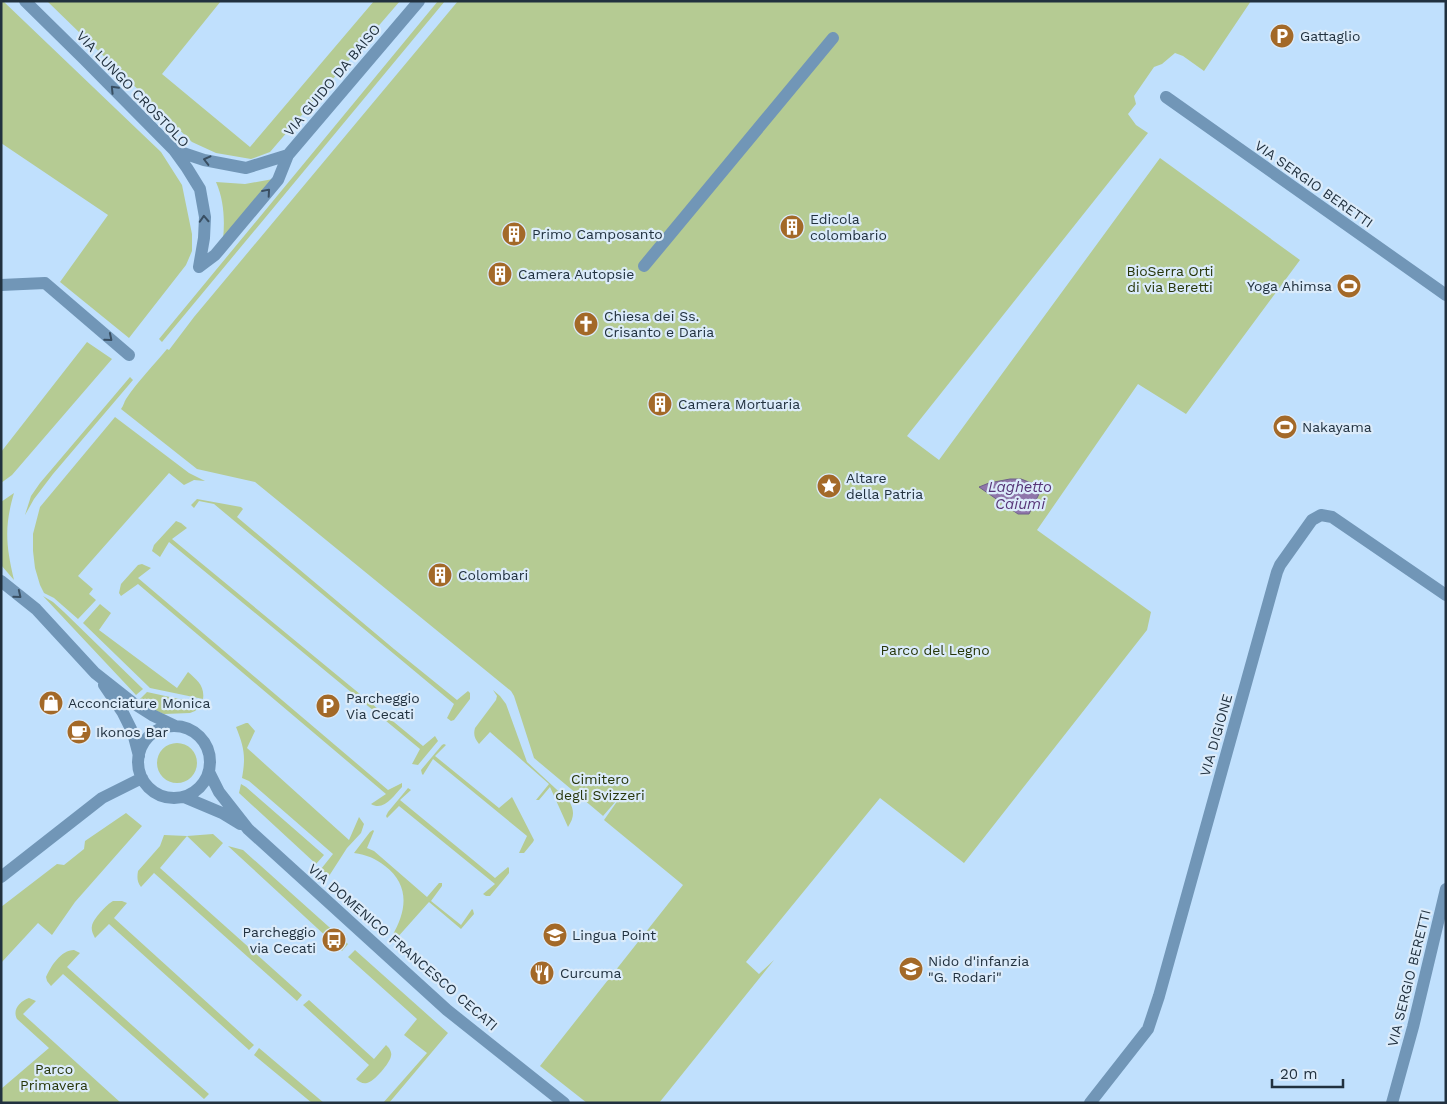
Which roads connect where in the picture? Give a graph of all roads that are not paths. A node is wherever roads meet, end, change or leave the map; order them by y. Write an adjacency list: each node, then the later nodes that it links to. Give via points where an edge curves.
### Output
1 (25, 1): 5 (street, VIA LUNGO CROSTOLO, one-way to 1)
2 (419, 1): 6 (street, VIA GUIDO DA BAISO)
3 (833, 38): 7 (street)
4 (1166, 97): 10 (street, VIA SERGIO BERETTI)
5 (174, 150): 6 (street, VIA GUIDO DA BAISO, one-way to 5, via 246,168); 8 (street, VIA LUNGO CROSTOLO, one-way to 5, via 205,217 202,199 200,190)
6 (288, 156): 8 (street, VIA GUIDO DA BAISO, one-way to 6, via 215,255 278,180)
7 (644, 266)
8 (199, 267)
9 (1, 285): 11 (street, one-way to 11, via 45,283)
10 (1446, 295)
11 (129, 355)
12 (1, 581): 14 (street, one-way to 14, via 36,609)
13 (1446, 596): 24 (street, VIA DIGIONE, via 1332,517 1321,515 1312,520 1277,572 1148,1028)
14 (95, 673): 15 (street, via 133,703); 16 (street, via 129,724)
15 (175, 726): 16 (street, via 158,729 149,736); 17 (street, via 192,730 201,737 211,757)
16 (139, 756): 18 (street)
17 (209, 772): 19 (street, via 200,788); 20 (street, via 219,792)
18 (142, 778): 19 (street, via 159,795); 21 (street, via 102,798)
19 (184, 797): 20 (street, via 222,813)
20 (248, 829): 23 (street, VIA DOMENICO FRANCESCO CECATI, via 447,1010)
21 (1, 877)
22 (1446, 890): 25 (street, VIA SERGIO BERETTI)
23 (564, 1103)
24 (1090, 1103)
25 (1392, 1103)

